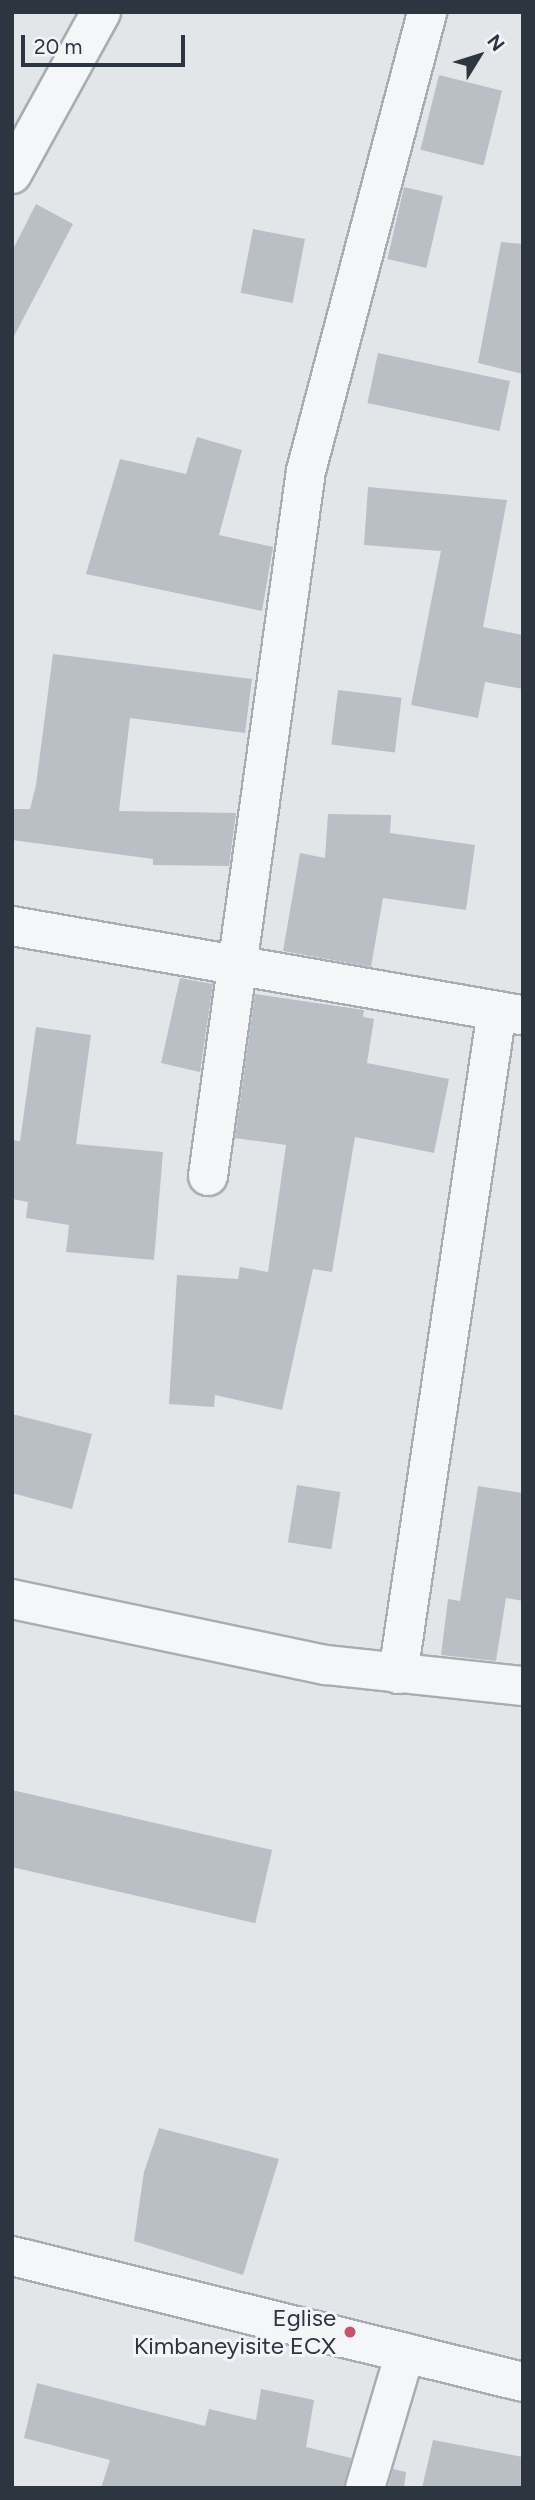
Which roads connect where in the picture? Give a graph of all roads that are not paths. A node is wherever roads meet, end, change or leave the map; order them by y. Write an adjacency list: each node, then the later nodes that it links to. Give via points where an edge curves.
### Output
1 (101, 12): 3 (street)
2 (427, 12): 5 (street, via 306,471)
3 (12, 174)
4 (12, 926): 5 (street)
5 (240, 967): 6 (street); 7 (street)
6 (510, 1013): 9 (street)
7 (208, 1177)
8 (12, 1599): 9 (street)
9 (398, 1674): 10 (street)
10 (523, 1686)
11 (12, 2256): 12 (street)
12 (405, 2353): 13 (street); 14 (street)
13 (523, 2382)
14 (365, 2488)

